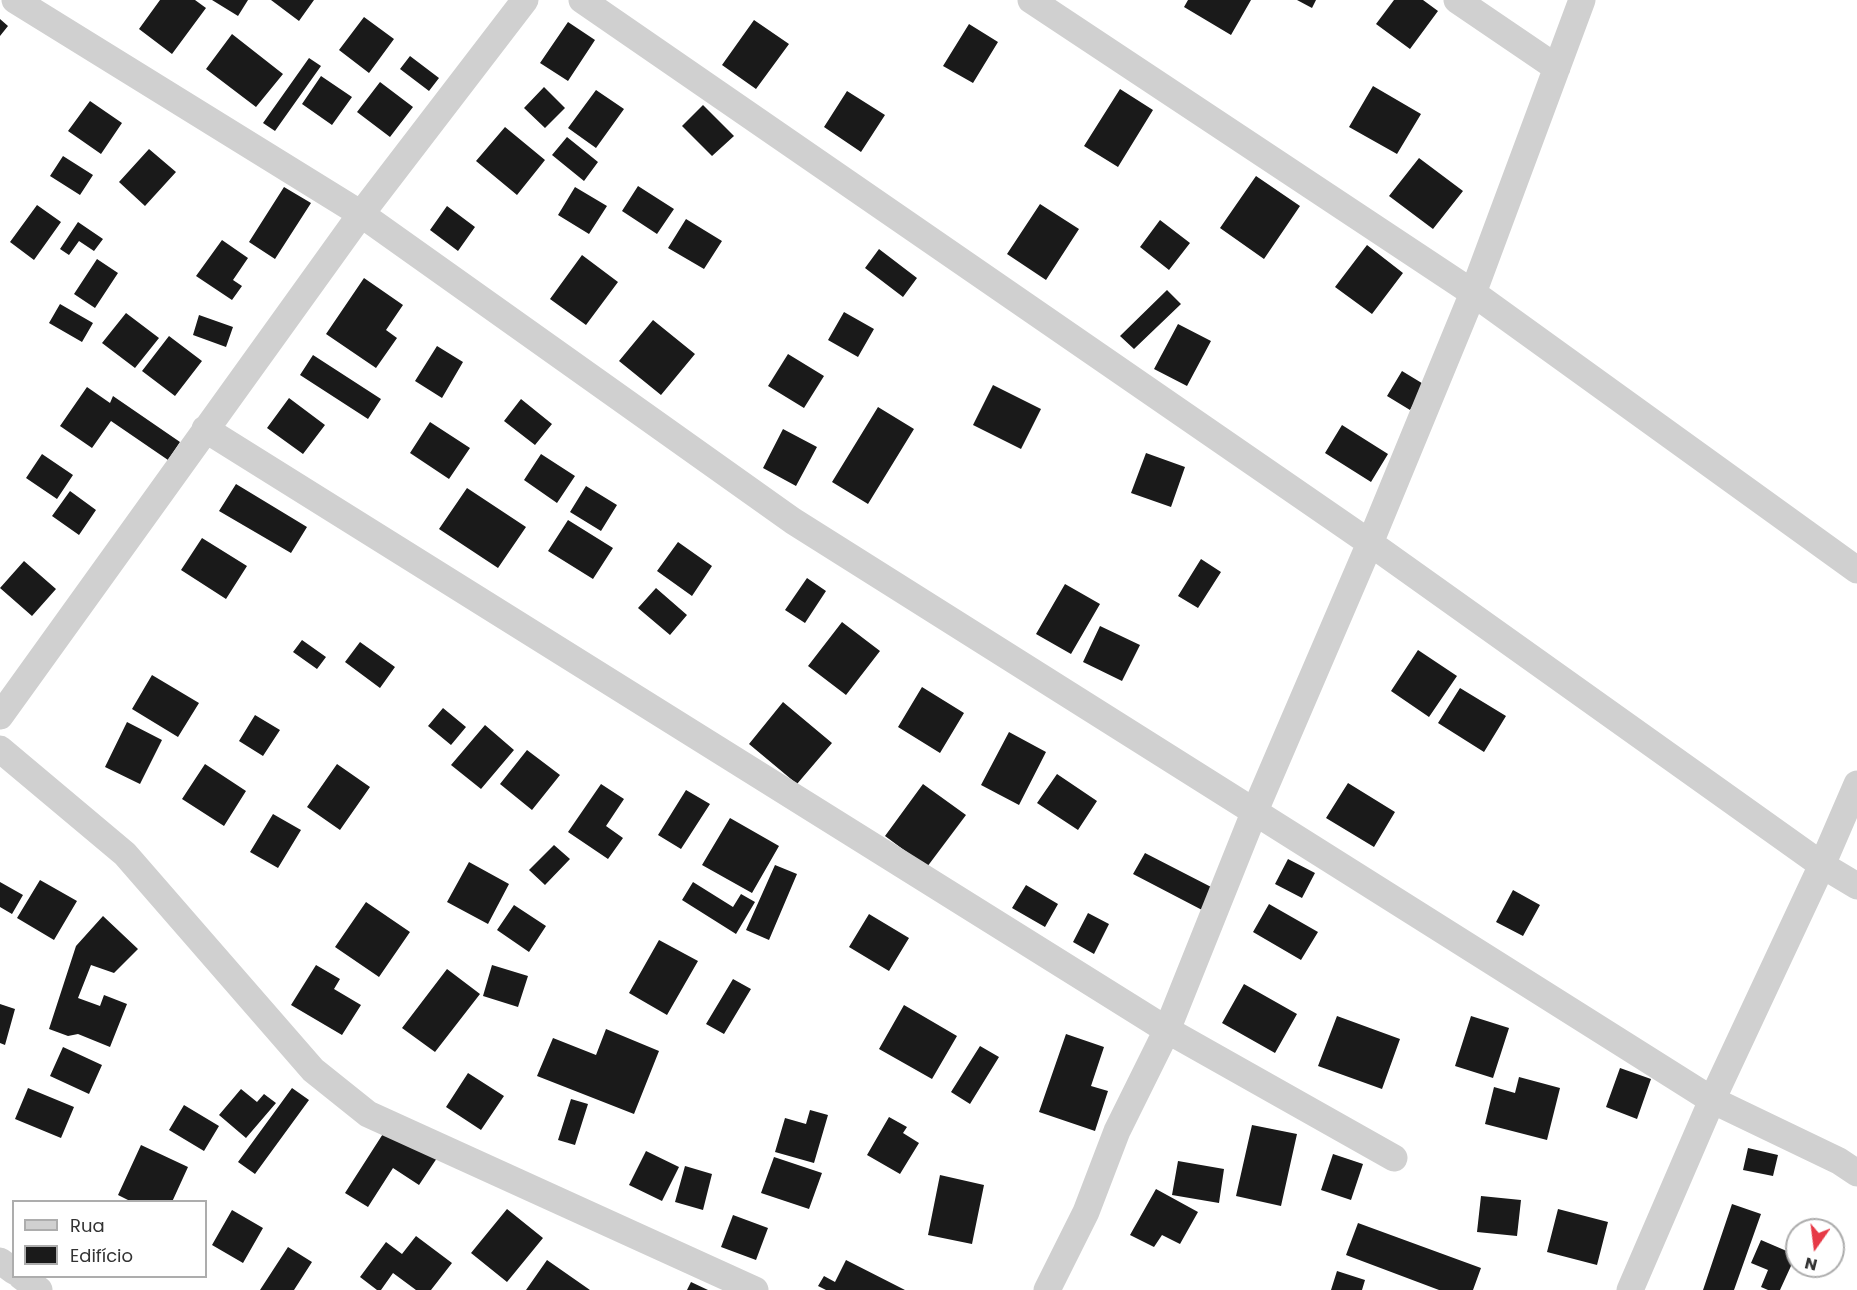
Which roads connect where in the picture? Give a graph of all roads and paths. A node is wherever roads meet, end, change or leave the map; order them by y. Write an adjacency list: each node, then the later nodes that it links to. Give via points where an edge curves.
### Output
1 (15, 0): 8 (street)
2 (525, 0): 8 (street)
3 (582, 0): 11 (street)
4 (1031, 0): 9 (street)
5 (1457, 0): 7 (street)
6 (1582, 0): 7 (street)
7 (1557, 68): 9 (street)
8 (361, 214): 10 (street); 16 (street, via 793,521)
9 (1473, 293): 11 (street); 12 (street)
10 (205, 429): 13 (street); 19 (street)
11 (1371, 543): 16 (street); 17 (street)
12 (1857, 570)
13 (0, 716)
14 (0, 749): 25 (street, via 124,854 313,1070 368,1113)
15 (1857, 784): 17 (street)
16 (1254, 813): 19 (street); 20 (street)
17 (1822, 865): 18 (street); 20 (street)
18 (1857, 886)
19 (1167, 1030): 21 (street); 26 (street, via 1117,1131 1086,1212)
20 (1712, 1100): 22 (street); 27 (street)
21 (1395, 1158)
22 (1857, 1173)
23 (24, 1278): 24 (street)
24 (39, 1290)
25 (755, 1290)
26 (1047, 1290)
27 (1630, 1290)

